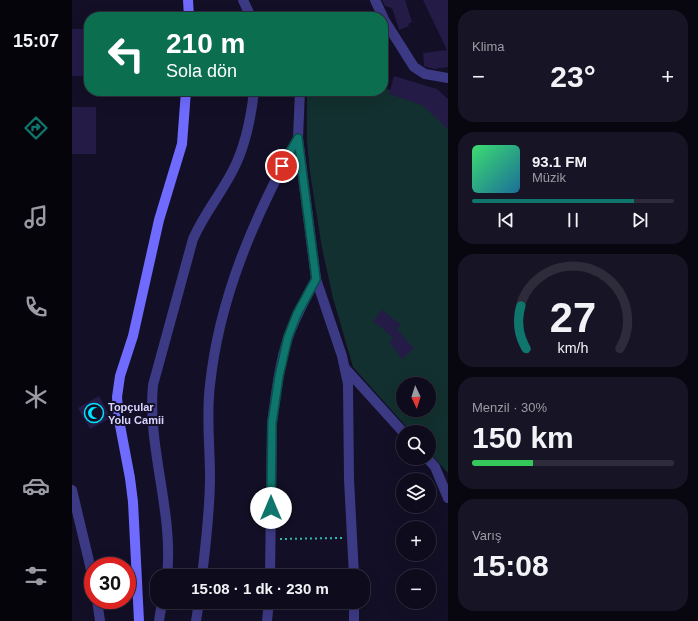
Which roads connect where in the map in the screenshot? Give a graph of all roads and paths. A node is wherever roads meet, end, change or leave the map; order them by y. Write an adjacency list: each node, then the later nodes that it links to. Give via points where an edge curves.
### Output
1 (188, 0): 4 (main road)
2 (243, 0): 5 (street)
3 (375, 0): 6 (street)
4 (189, 12)
5 (249, 12)
6 (381, 12)
7 (388, 25): 8 (street, via 414,67 426,74)
8 (448, 78)
9 (185, 96): 32 (main road, via 180,149 159,220 117,397 118,420 133,502)
10 (253, 96): 22 (street, via 248,127 238,159 193,239 153,385 153,427 168,554)
11 (300, 96): 12 (street)
12 (298, 138): 13 (street); 23 (street, via 262,206 242,257 217,336 209,386 209,506)
13 (316, 279): 14 (street); 20 (street, via 288,337 279,376 272,423)
14 (345, 368): 15 (street); 19 (street, via 349,401)
15 (397, 425)
16 (433, 465): 18 (street)
17 (72, 490): 21 (street)
18 (448, 498)
19 (352, 538): 20 (path); 25 (street)
20 (271, 539): 24 (street)
21 (88, 557)
22 (167, 569)
23 (203, 569)
24 (270, 569)
25 (354, 569)
26 (98, 609): 31 (street)
27 (161, 609): 33 (street)
28 (198, 609): 34 (street)
29 (268, 609): 35 (street)
30 (354, 609): 36 (street)
31 (100, 621)
32 (139, 621)
33 (159, 621)
34 (196, 621)
35 (267, 621)
36 (354, 621)

